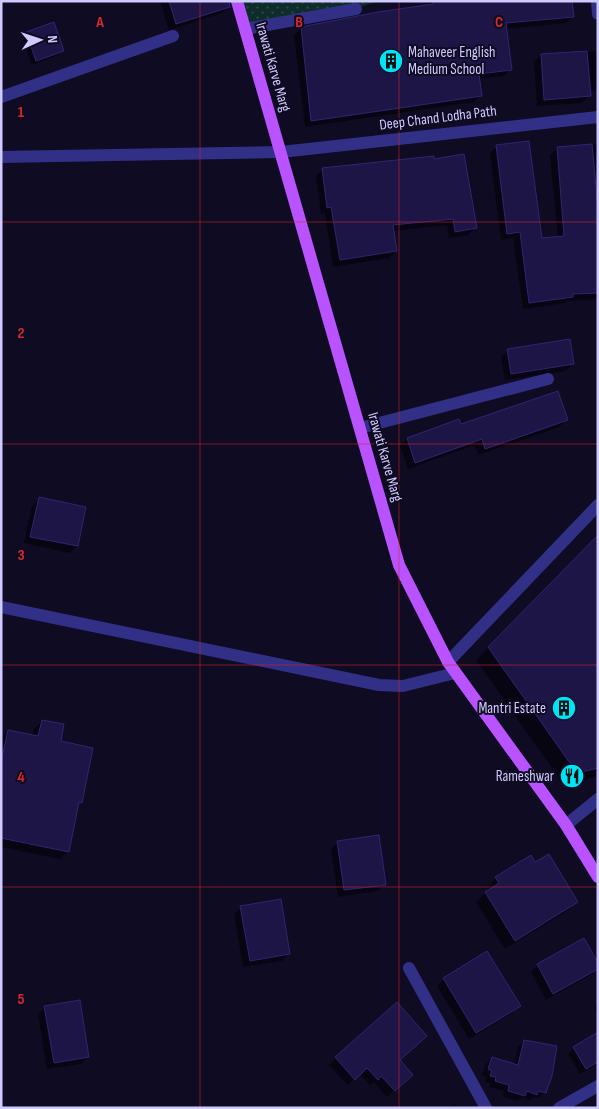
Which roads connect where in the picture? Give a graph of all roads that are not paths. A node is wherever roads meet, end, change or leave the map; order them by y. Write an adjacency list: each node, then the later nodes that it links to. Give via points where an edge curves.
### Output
1 (237, 1): 5 (main road, Irawati Karve Marg)
2 (597, 1): 4 (street)
3 (356, 9): 5 (street)
4 (598, 14)
5 (245, 29): 9 (main road, Irawati Karve Marg)
6 (173, 36): 7 (street)
7 (1, 97)
8 (598, 117): 9 (street, Deep Chand Lodha Path)
9 (281, 152): 10 (street, Deep Chand Lodha Path); 12 (main road, Irawati Karve Marg)
10 (1, 157)
11 (548, 379): 12 (street)
12 (360, 428): 15 (main road, Irawati Karve Marg, via 399,565)
13 (598, 505): 15 (street)
14 (2, 608): 15 (street, via 379,686 403,686)
15 (452, 667): 17 (main road, Irawati Karve Marg)
16 (598, 799): 17 (street)
17 (566, 825): 18 (main road, Irawati Karve Marg)
18 (598, 877)
19 (409, 968): 21 (street)
20 (598, 1086): 22 (street)
21 (486, 1108)
22 (559, 1108)

